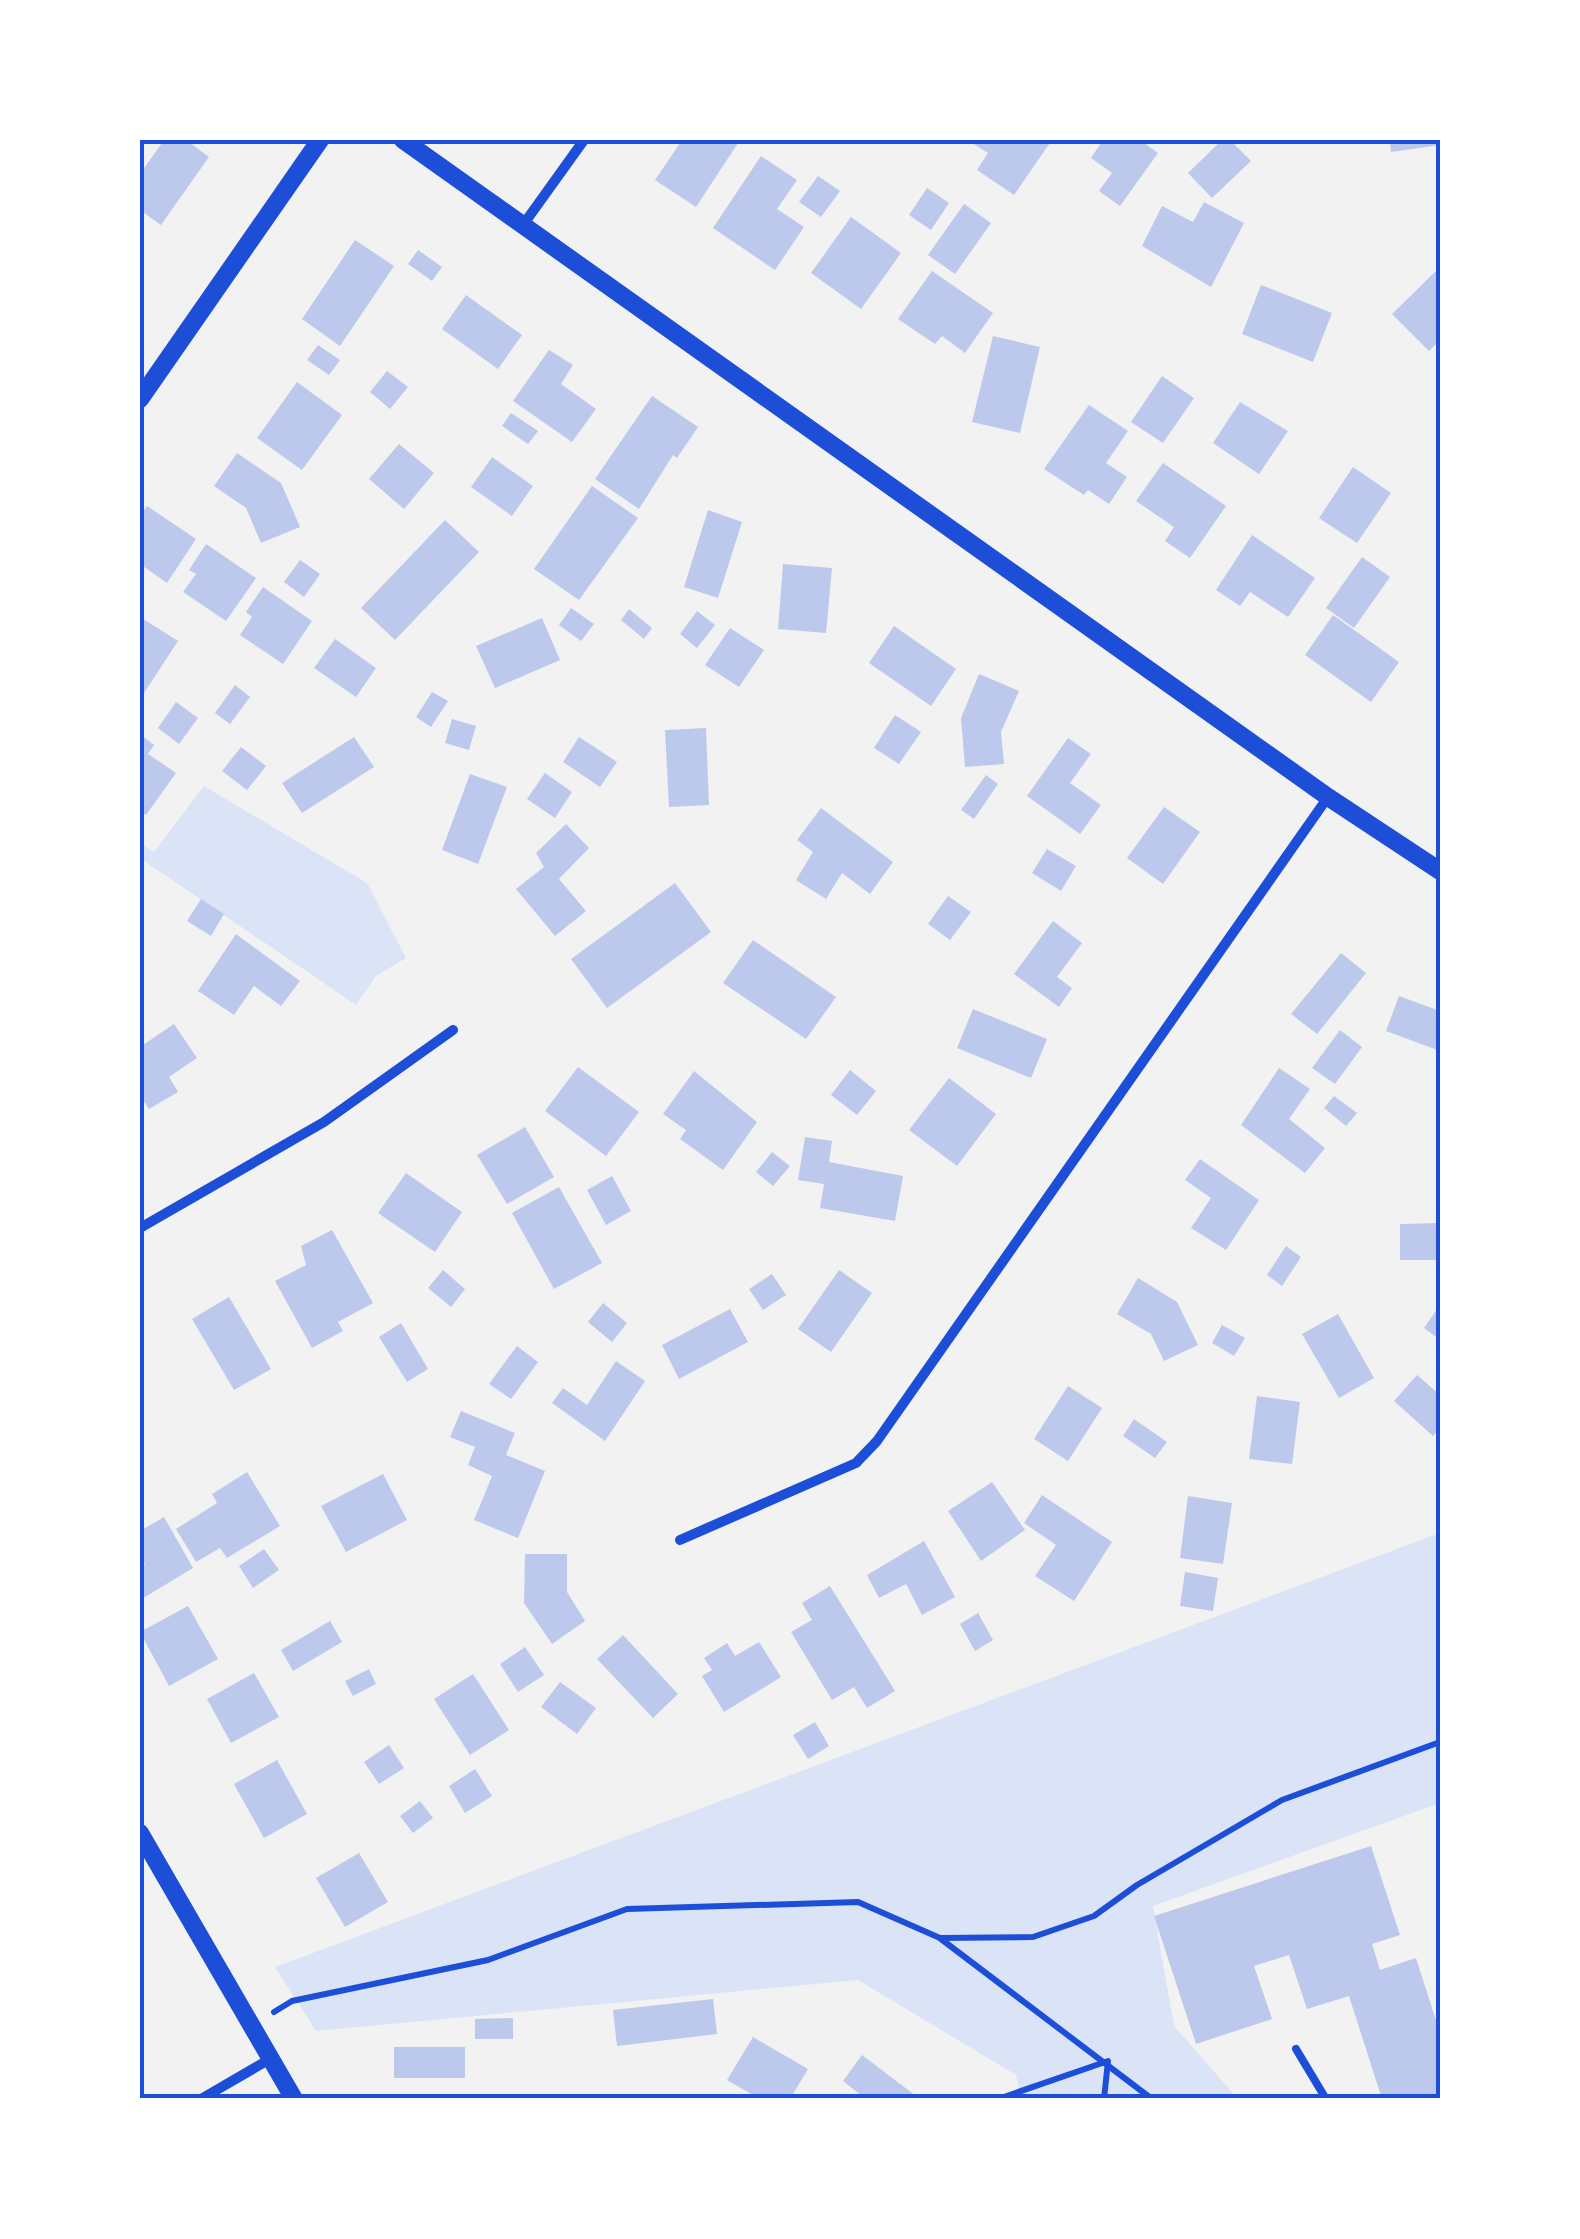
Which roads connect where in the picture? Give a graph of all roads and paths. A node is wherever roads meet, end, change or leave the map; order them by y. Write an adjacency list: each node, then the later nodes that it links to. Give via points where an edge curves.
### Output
1 (320, 140): 5 (street)
2 (403, 140): 4 (street)
3 (584, 140): 4 (street)
4 (524, 225): 6 (street)
5 (140, 399)
6 (1328, 797): 7 (street); 10 (street, via 876,1441 856,1463)
7 (1440, 871)
8 (453, 1030): 9 (street, via 324,1122)
9 (140, 1228)
10 (680, 1540)
11 (1440, 1742): 13 (path, via 1282,1800 1094,1916 1033,1937)
12 (140, 1833): 14 (street)
13 (940, 1938): 14 (path, via 858,1902 627,1908 488,1960 292,2001); 17 (path)
14 (251, 2025): 16 (street)
15 (1296, 2049): 23 (lane)
16 (270, 2059): 18 (street); 19 (street)
17 (1108, 2061): 20 (path); 21 (path); 22 (path)
18 (201, 2099)
19 (294, 2099)
20 (998, 2099)
21 (1104, 2099)
22 (1152, 2099)
23 (1326, 2099)

